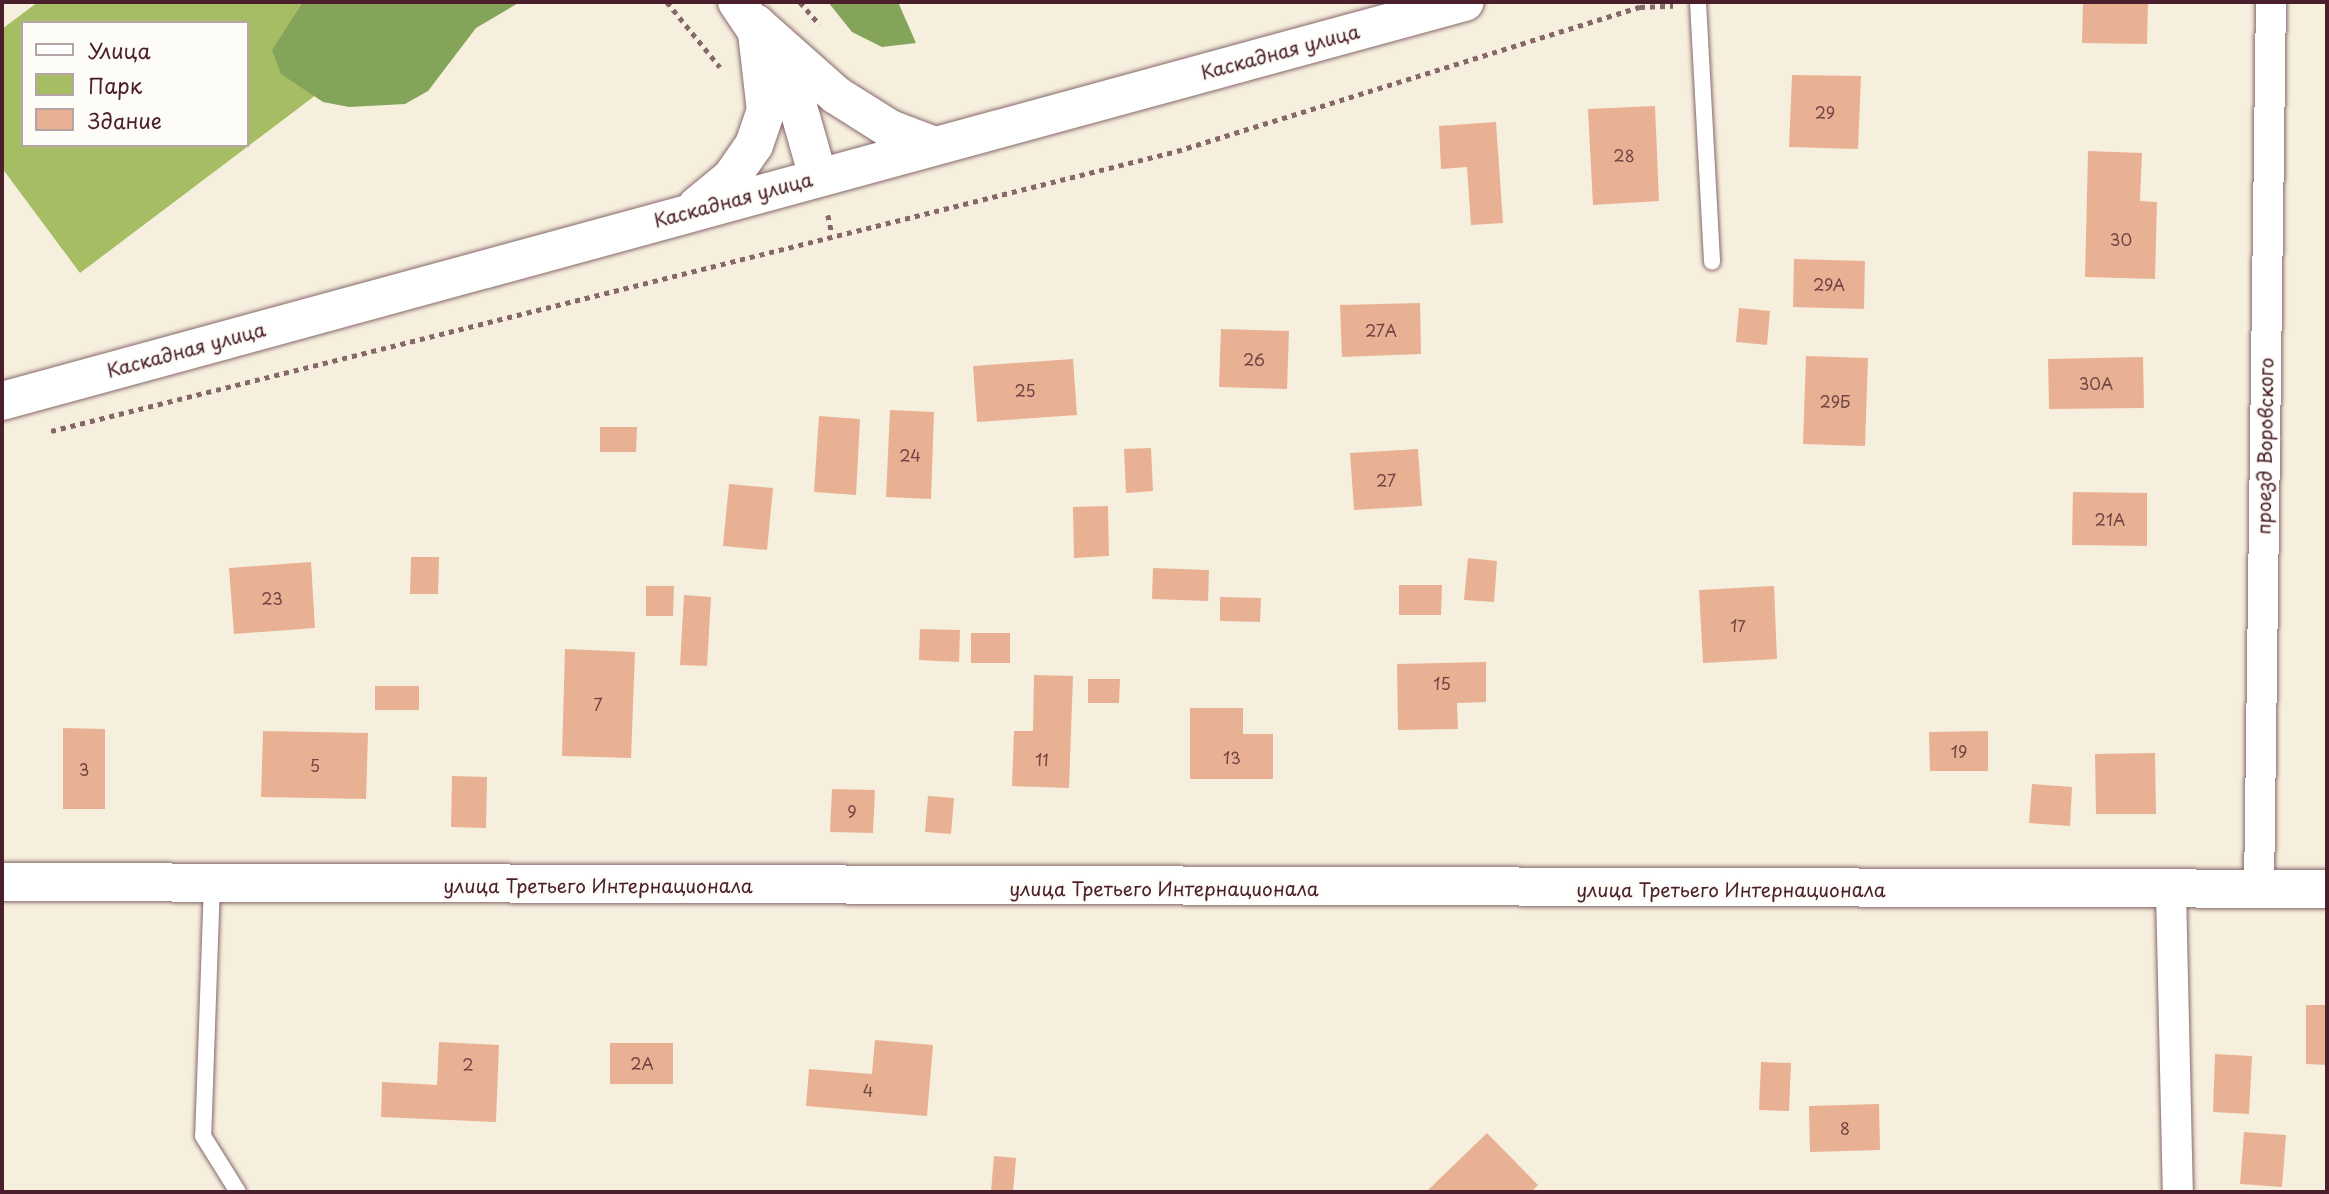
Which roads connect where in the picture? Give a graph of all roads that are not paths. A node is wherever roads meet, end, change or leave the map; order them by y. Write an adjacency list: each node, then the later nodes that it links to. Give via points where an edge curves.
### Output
1 (1465, 2): 5 (street, Каскадная улица)
2 (2271, 2): 13 (street, проезд Воровского)
3 (1698, 3): 8 (lane)
4 (747, 13): 5 (street, via 836,95 890,130); 6 (street, via 791,82); 7 (street, via 766,111 754,145 731,178)
5 (932, 145): 6 (street, Каскадная улица)
6 (818, 177): 7 (street, Каскадная улица)
7 (690, 211): 9 (street, Каскадная улица)
8 (1712, 262)
9 (2, 401)
10 (2, 882): 11 (street, улица Третьего Интернационала)
11 (212, 883): 14 (street, улица Третьего Интернационала); 15 (lane, via 203,1136)
12 (2327, 889): 13 (street, улица Третьего Интернационала)
13 (2259, 890): 14 (street, улица Третьего Интернационала)
14 (2171, 891): 16 (street)
15 (238, 1192)
16 (2178, 1192)

